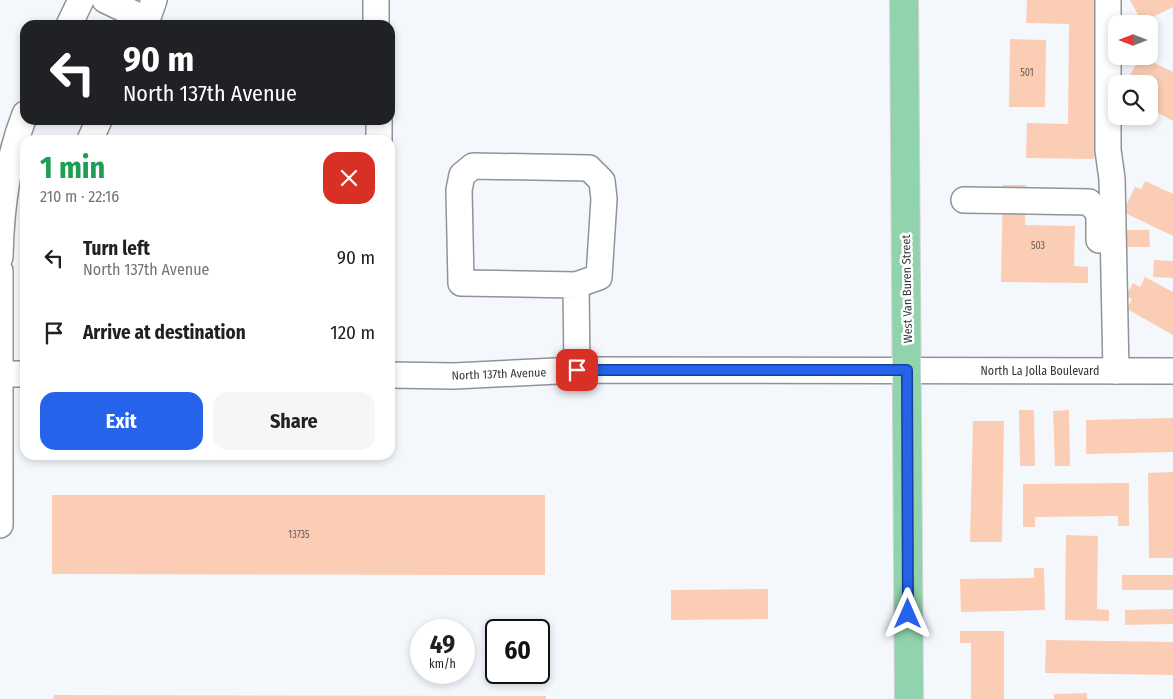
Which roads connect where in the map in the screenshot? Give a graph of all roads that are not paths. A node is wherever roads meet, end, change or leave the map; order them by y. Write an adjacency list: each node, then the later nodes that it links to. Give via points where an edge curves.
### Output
1 (81, 0): 7 (street)
2 (105, 0): 6 (street)
3 (376, 0): 8 (street)
4 (904, 0): 15 (main road, West Van Buren Street)
5 (1108, 0): 16 (street, via 1108,150 1112,178)
6 (149, 15)
7 (71, 20)
8 (376, 20)
9 (21, 125): 11 (street, via 11,157 3,206)
10 (964, 200): 16 (street, via 1089,202 1099,213 1098,317)
11 (0, 257)
12 (0, 271): 18 (street)
13 (576, 285): 13 (street, via 599,277 604,198 602,181 589,168 473,166 462,175 459,190 460,283); 14 (street)
14 (577, 370): 15 (street, North 137th Avenue); 19 (street, North 137th Avenue, via 454,376)
15 (907, 370): 16 (street, North La Jolla Boulevard); 21 (main road, West Van Buren Street)
16 (1107, 371): 17 (street, North La Jolla Boulevard)
17 (1173, 371)
18 (9, 374): 20 (street)
19 (395, 375)
20 (0, 525)
21 (908, 699)

